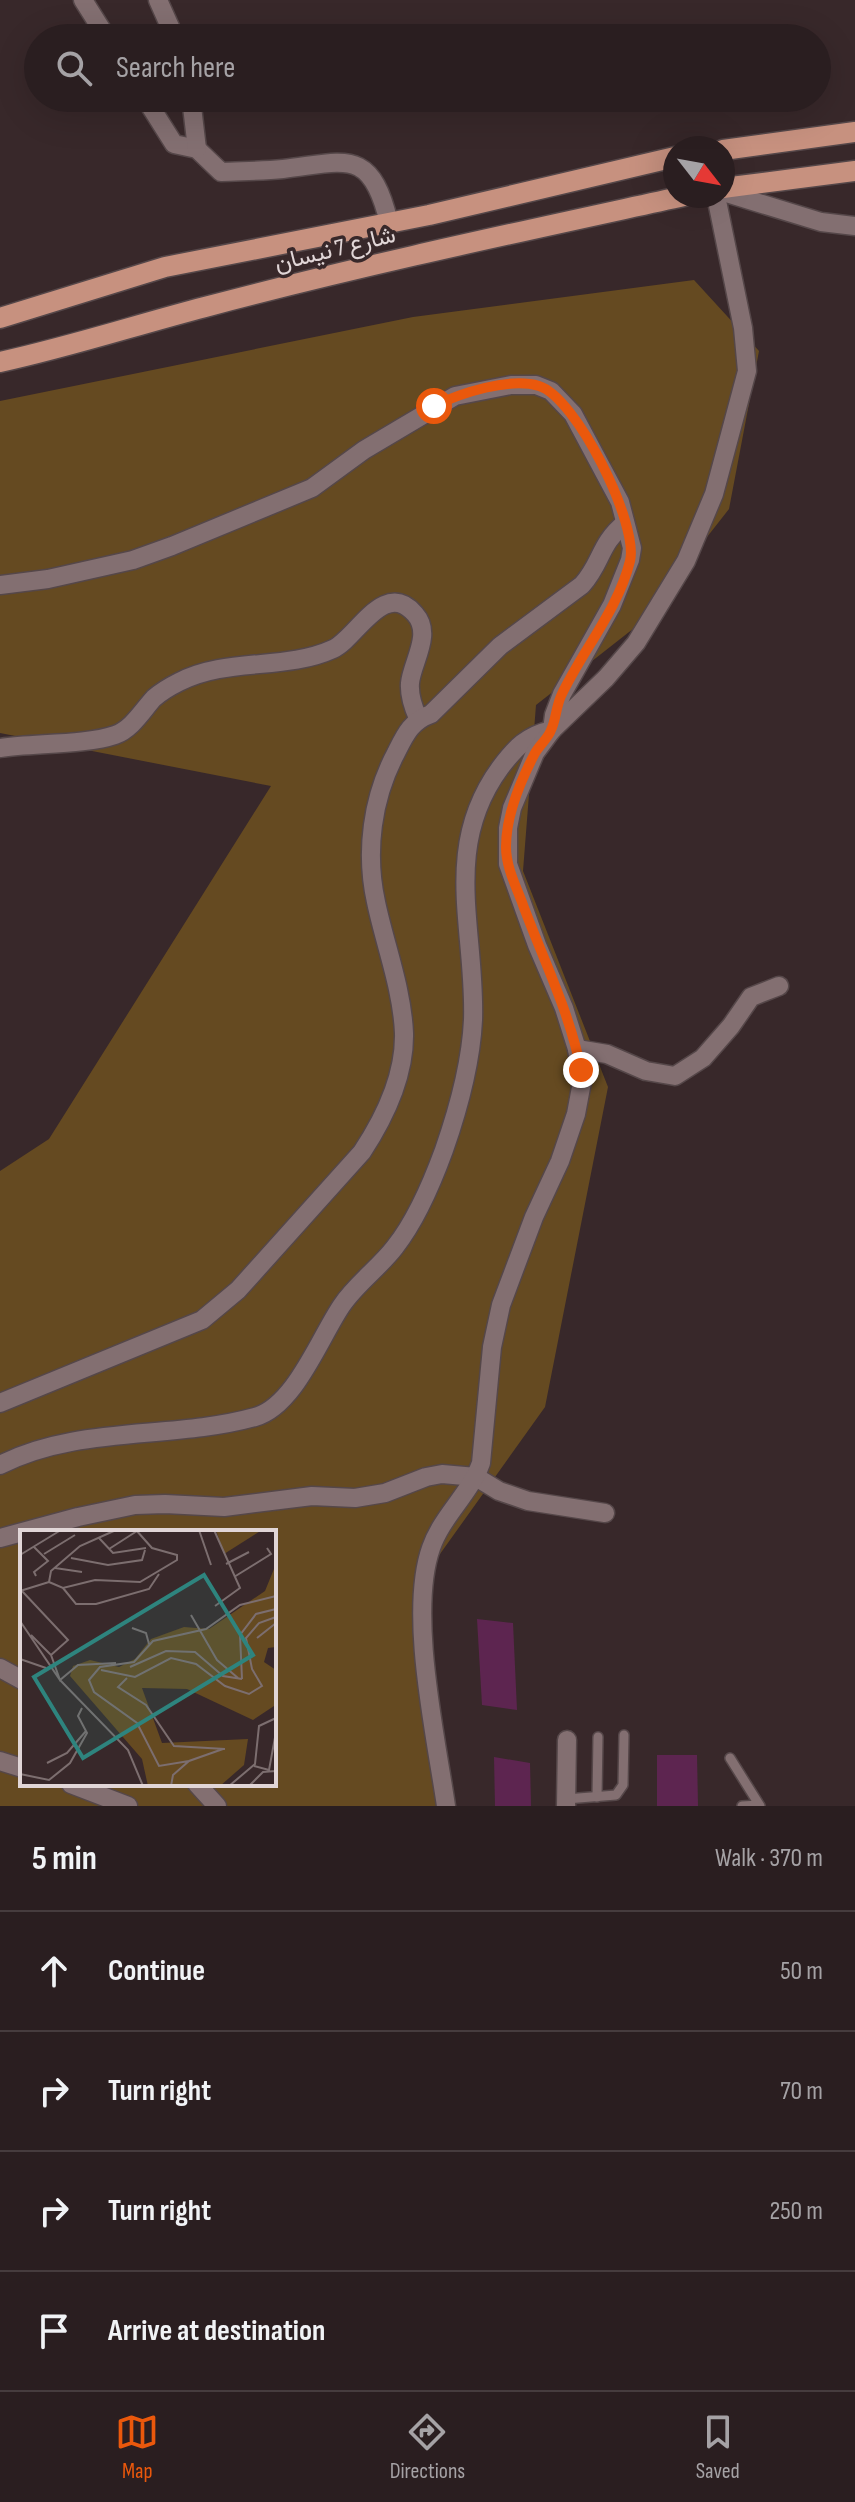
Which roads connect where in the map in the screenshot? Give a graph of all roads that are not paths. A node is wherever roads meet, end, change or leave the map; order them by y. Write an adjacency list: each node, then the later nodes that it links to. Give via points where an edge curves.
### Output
1 (83, 0): 3 (street)
2 (158, 0): 4 (street)
3 (98, 24)
4 (169, 24)
5 (154, 112): 9 (street, via 174,144)
6 (193, 112): 9 (street)
7 (855, 132): 8 (main road)
8 (735, 148)
9 (197, 149): 16 (street, via 221,172 349,161 368,174 384,201)
10 (663, 160): 16 (main road, شارع 7 نيسان)
11 (855, 171): 12 (main road)
12 (735, 188)
13 (735, 194): 17 (street, via 821,222)
14 (663, 201): 19 (main road, شارع 7 نيسان, via 204,307)
15 (718, 208): 23 (street, via 747,371 714,494 686,561 636,643)
16 (389, 223): 18 (main road, شارع 7 نيسان, via 165,267)
17 (855, 226)
18 (0, 318)
19 (0, 362)
20 (625, 523): 21 (street, via 614,489 562,400 536,385 511,385 455,396 312,488 224,526 133,560); 22 (street, via 604,544 582,585 500,646 431,714); 23 (street, via 631,537 630,560 612,605 562,694)
21 (0, 585)
22 (418, 718): 24 (street, via 410,679 420,649 421,621 404,605 390,604 378,607 346,640 326,652 215,669 180,681 115,735); 27 (street, via 390,764 375,807 371,873 404,1036 397,1080 377,1129 337,1181 216,1310)
23 (552, 730): 26 (street, via 535,753 517,796 506,849); 28 (street, via 522,741 507,759 478,804 470,831 464,891 473,993 469,1060 441,1159 406,1232 347,1297 316,1354 277,1405 257,1417 79,1441)
24 (0, 748)
25 (779, 986): 26 (street, via 751,997 703,1058 675,1076)
26 (577, 1049): 29 (street, via 582,1082 576,1114 494,1331)
27 (0, 1403)
28 (0, 1465)
29 (476, 1477): 30 (street, via 512,1496); 31 (street, via 442,1474 355,1498 312,1496 224,1507 135,1505); 48 (street, via 440,1527 423,1586 428,1679)
30 (605, 1513)
31 (30, 1530)
32 (20, 1533): 33 (street)
33 (0, 1538)
34 (0, 1668): 35 (street)
35 (20, 1679)
36 (624, 1735): 44 (lane, via 623,1785 616,1795)
37 (598, 1737): 44 (lane)
38 (567, 1740): 45 (street)
39 (730, 1758): 50 (lane)
40 (0, 1761): 41 (street)
41 (20, 1767)
42 (76, 1786): 46 (street)
43 (199, 1786): 47 (street)
44 (597, 1797): 45 (lane)
45 (566, 1802)
46 (128, 1806)
47 (217, 1806)
48 (446, 1806)
49 (742, 1806): 50 (lane)
50 (759, 1806)

